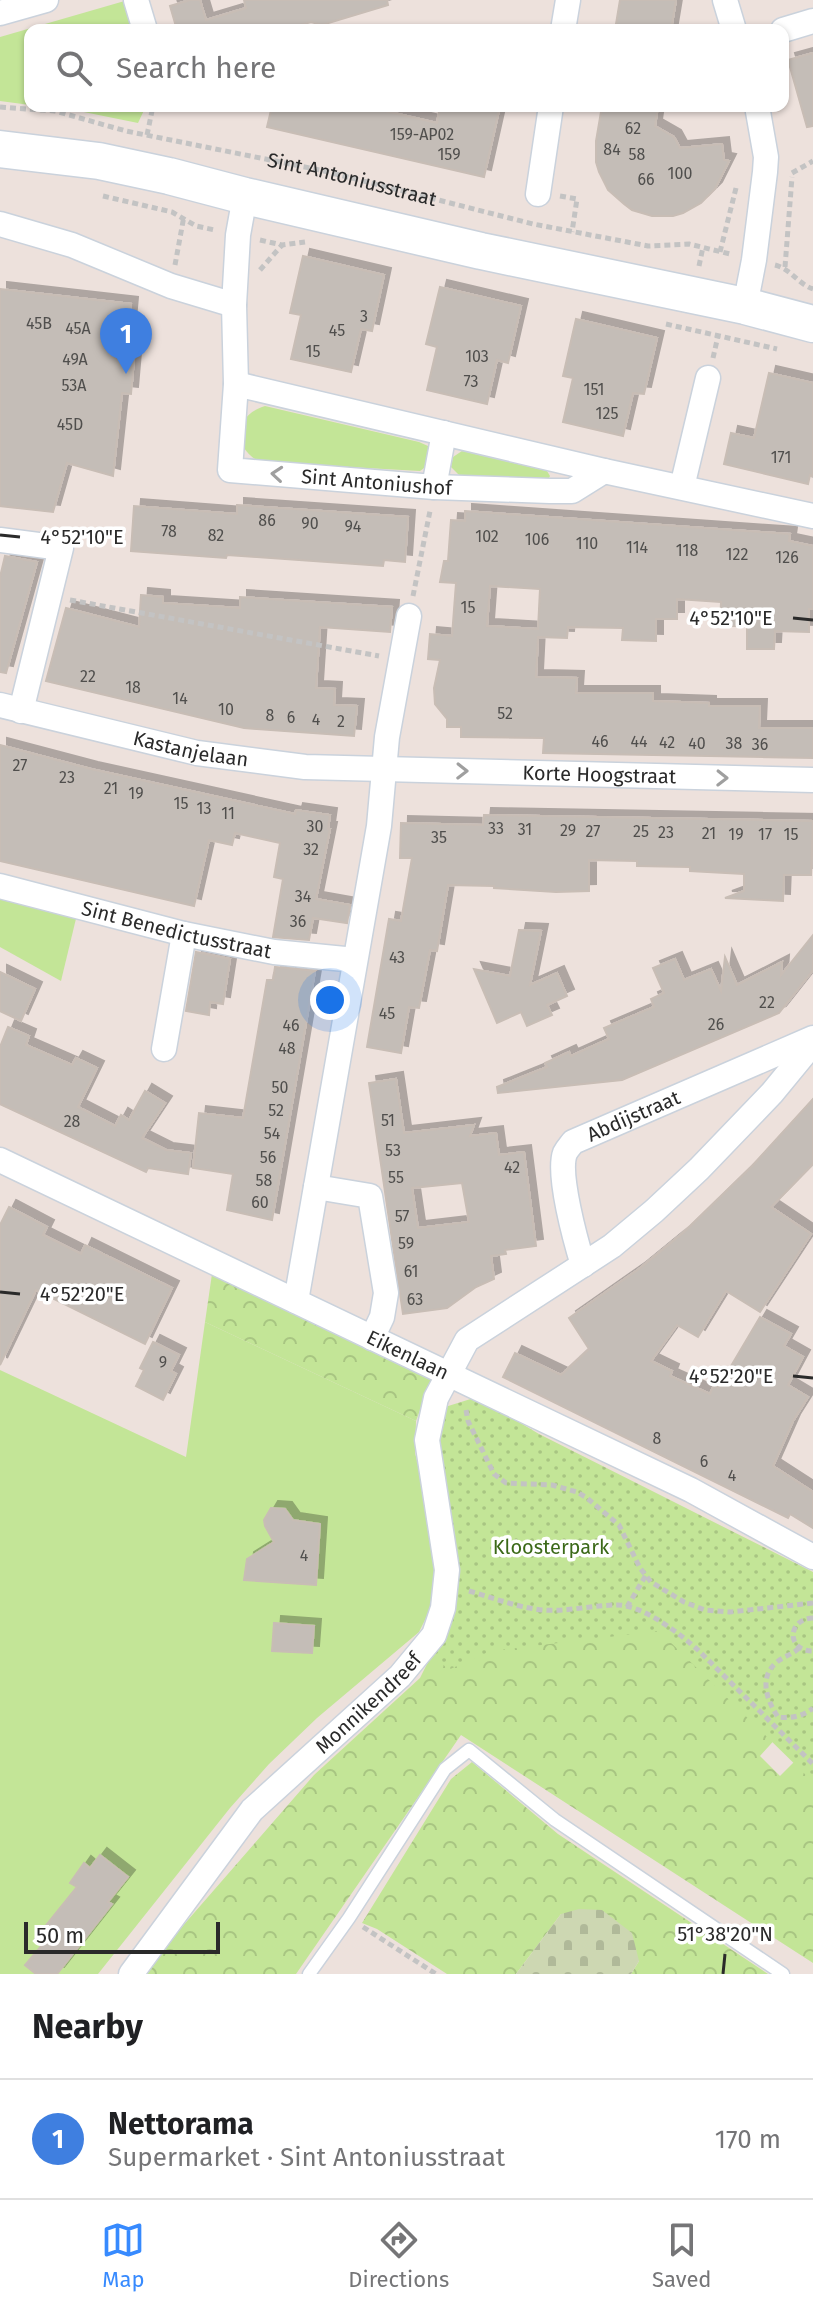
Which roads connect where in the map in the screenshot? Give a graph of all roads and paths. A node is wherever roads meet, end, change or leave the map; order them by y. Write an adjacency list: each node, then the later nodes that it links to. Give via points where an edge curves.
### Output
1 (46, 0): 5 (street)
2 (136, 0): 7 (street)
3 (568, 0): 8 (street)
4 (725, 0): 9 (street)
5 (0, 13)
6 (813, 21): 10 (street)
7 (143, 24)
8 (564, 24)
9 (732, 24)
10 (789, 28)
11 (0, 107): 12 (path, Sint Antoniusstraat)
12 (24, 109)
13 (54, 112): 18 (path)
14 (59, 112): 19 (path, Sint Antoniusstraat)
15 (152, 112): 19 (path)
16 (550, 112): 25 (street)
17 (758, 112): 32 (street, via 765,172)
18 (51, 119)
19 (147, 135): 20 (path, Sint Antoniusstraat)
20 (198, 144): 24 (path); 28 (path, Sint Antoniusstraat)
21 (0, 149): 24 (main road, Sint Antoniusstraat, via 99,161)
22 (813, 161): 23 (path)
23 (792, 173)
24 (191, 182): 26 (main road, Sint Antoniusstraat); 30 (path)
25 (538, 194): 28 (path, via 577,199)
26 (245, 196): 31 (street); 32 (main road, Sint Antoniusstraat)
27 (0, 224): 30 (street, via 72,245)
28 (572, 232): 29 (path, Sint Antoniusstraat, via 648,246)
29 (703, 247)
30 (171, 286): 31 (street)
31 (234, 305): 35 (street, Sint Antoniushof)
32 (745, 306): 33 (main road, Sint Antoniusstraat)
33 (813, 324)
34 (708, 378): 39 (street)
35 (236, 384): 36 (street); 38 (street, Sint Antoniushof, one-way to 35, via 230,470)
36 (444, 433): 37 (street); 38 (street)
37 (604, 471): 38 (street, Sint Antoniushof, via 572,491); 39 (street)
38 (434, 487): 43 (path)
39 (682, 487): 40 (street)
40 (813, 516)
41 (0, 540): 42 (street, via 61,548)
42 (49, 596): 44 (path); 45 (street)
43 (409, 616): 44 (street)
44 (400, 660): 46 (street)
45 (10, 708): 46 (street, Kastanjelaan, via 197,753 305,767)
46 (384, 770): 47 (street, Korte Hoogstraat, one-way to 47); 50 (street)
47 (813, 780)
48 (0, 886): 49 (street, Sint Benedictusstraat)
49 (184, 934): 50 (street, Sint Benedictusstraat, via 274,952); 52 (street)
50 (355, 960): 54 (street)
51 (813, 1040): 55 (street, Abdijstraat, via 772,1093 699,1169); 55 (street, Abdijstraat, via 573,1142 563,1167)
52 (164, 1049)
53 (0, 1160): 56 (street, Eikenlaan)
54 (316, 1187): 56 (street); 57 (street, via 370,1196 386,1293)
55 (583, 1265): 58 (street, Abdijstraat, via 467,1340)
56 (296, 1301): 57 (street, Eikenlaan)
57 (372, 1338): 58 (street, Eikenlaan)
58 (447, 1374): 59 (street, Eikenlaan); 62 (street, Monnikendreef, via 427,1440 447,1570)
59 (471, 1385): 60 (street, Eikenlaan, via 691,1490); 61 (path, via 468,1421 494,1474 506,1483 552,1485 587,1498 619,1525)
60 (813, 1557)
61 (646, 1575): 63 (path, via 684,1602 717,1612); 64 (path)
62 (445, 1588): 64 (path, via 543,1610); 73 (street, Monnikendreef, via 434,1635 400,1676 252,1810)
63 (813, 1603)
64 (627, 1607): 70 (path, via 679,1633)
65 (813, 1618): 66 (path, via 795,1626)
66 (799, 1648): 67 (path); 69 (path, via 773,1664 765,1681)
67 (813, 1651)
68 (813, 1708): 69 (path)
69 (778, 1717): 70 (path)
70 (772, 1724): 71 (path)
71 (813, 1764)
72 (349, 1918): 74 (lane); 75 (path); 76 (lane, via 445,1769 469,1750 555,1820)
73 (131, 1974)
74 (309, 1974)
75 (436, 1974)
76 (783, 1974)

